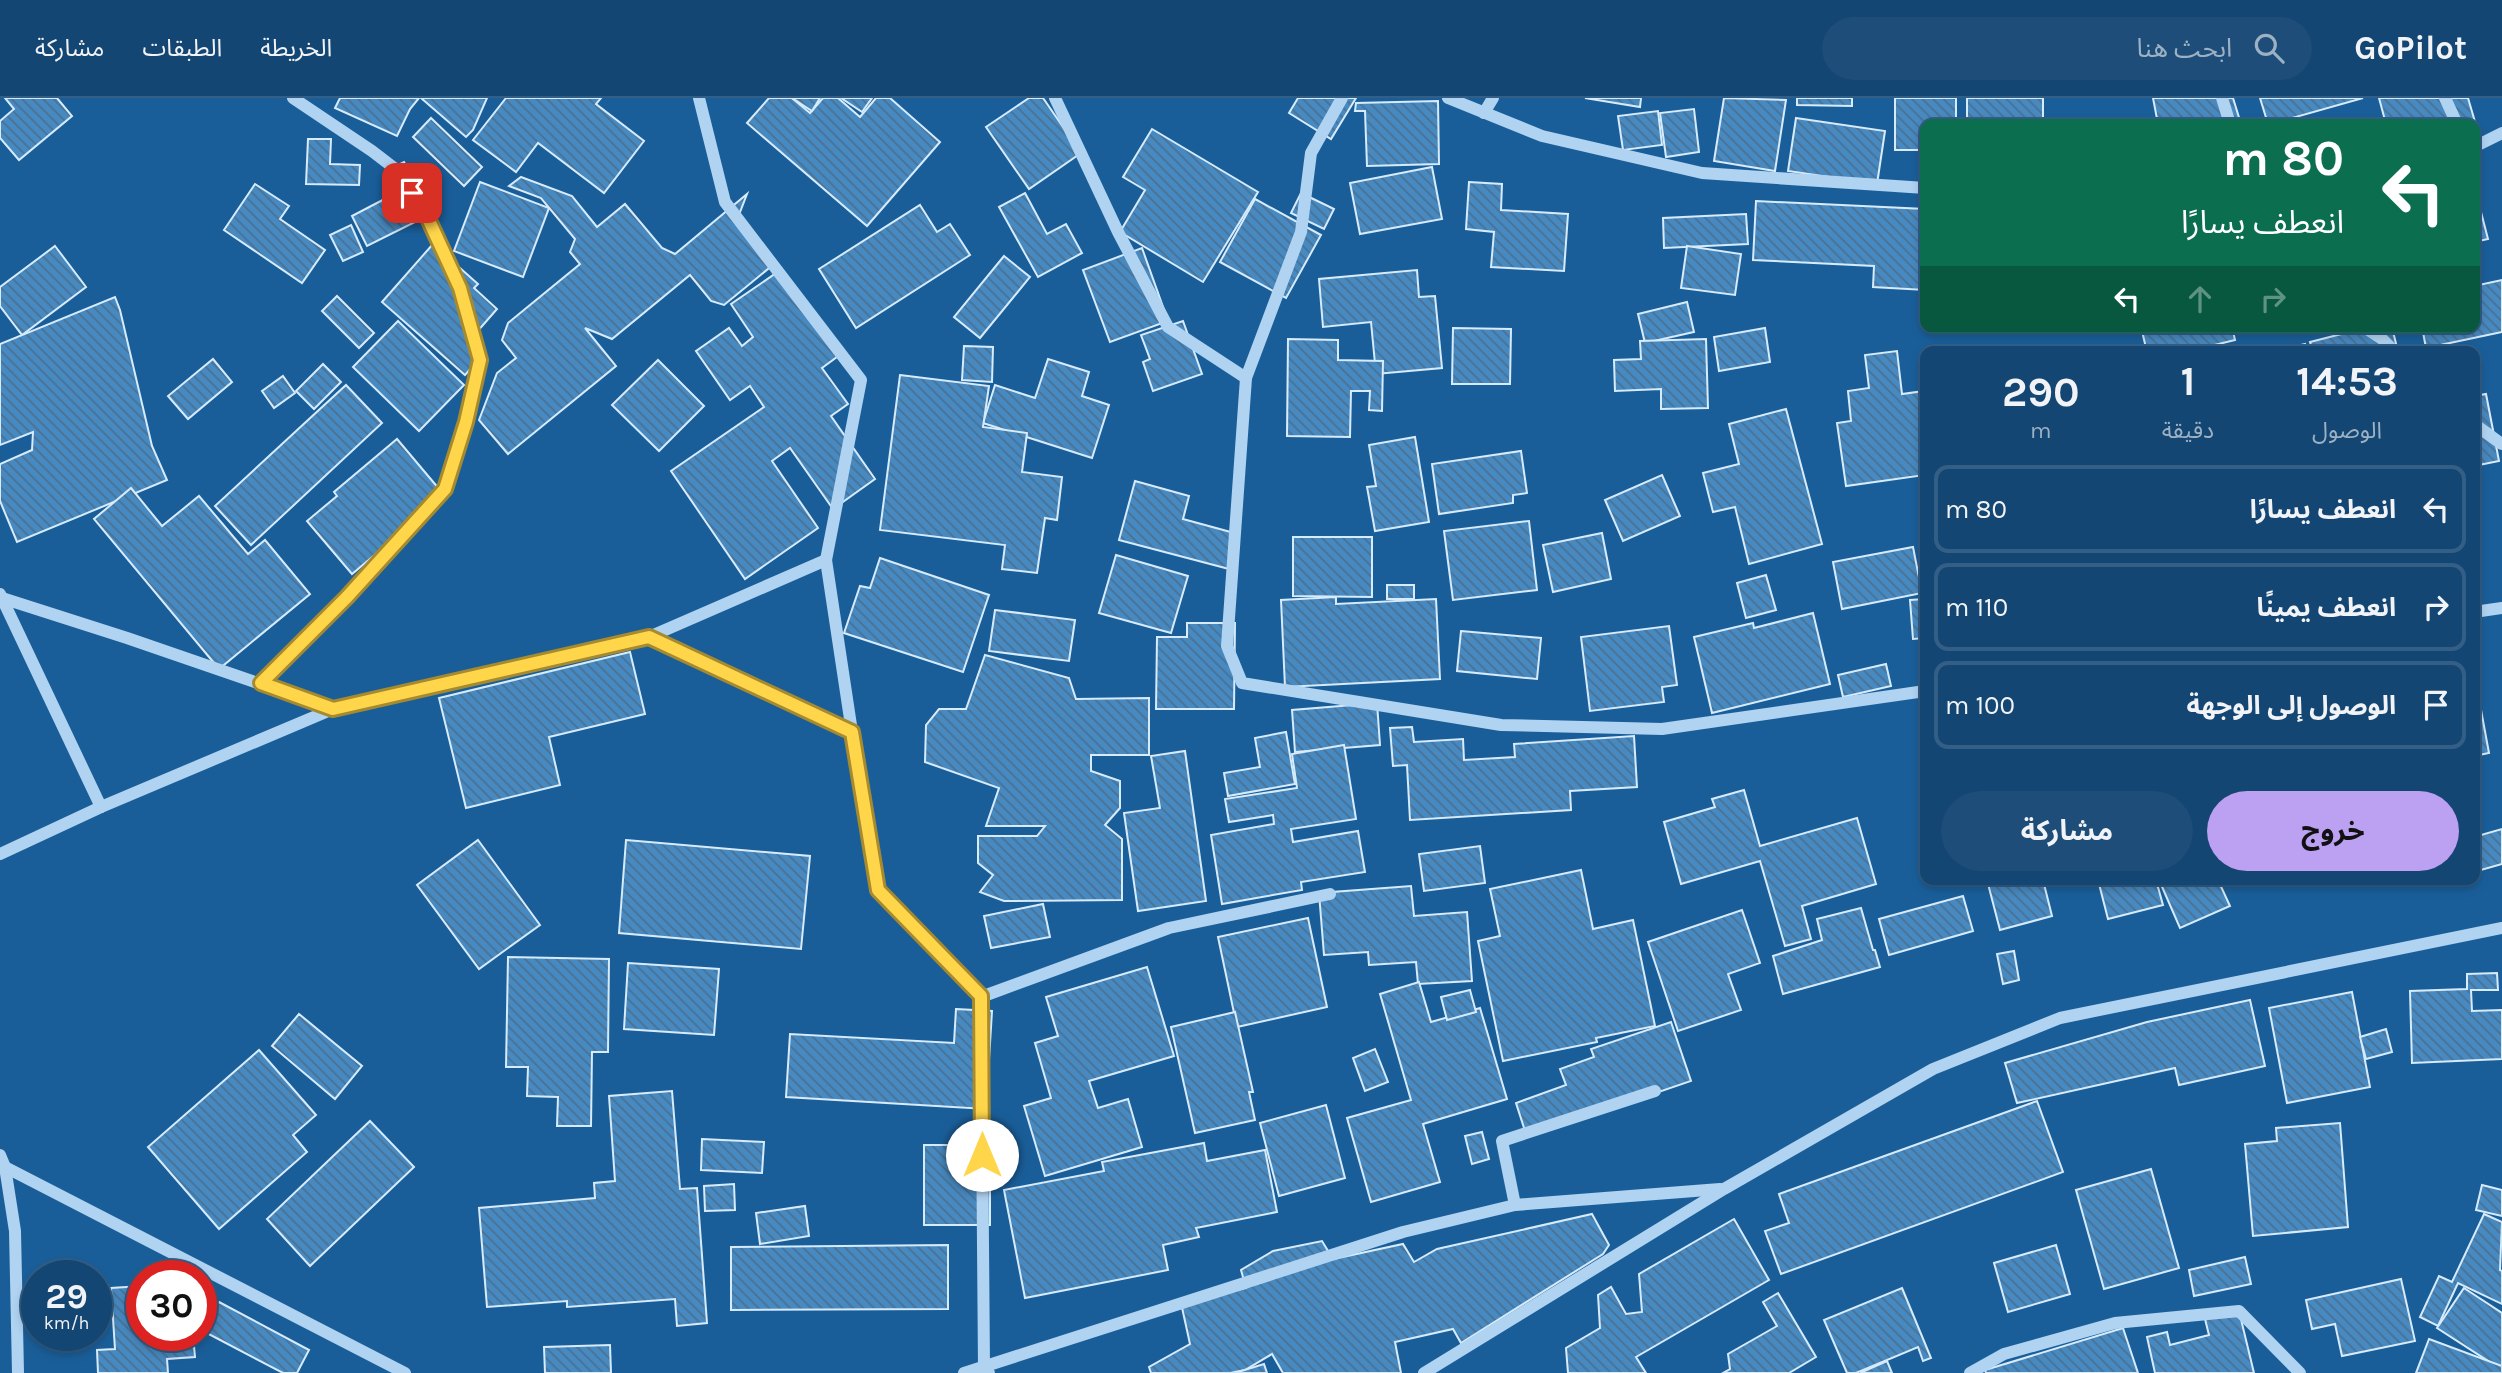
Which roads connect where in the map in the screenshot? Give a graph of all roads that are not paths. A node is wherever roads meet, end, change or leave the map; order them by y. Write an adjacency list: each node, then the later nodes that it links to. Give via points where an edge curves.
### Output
1 (293, 98): 25 (street, via 398,171 426,214 460,288 480,360 445,489)
2 (699, 98): 20 (street, via 725,202 861,380)
3 (1055, 98): 17 (street, via 1168,327)
4 (1342, 98): 17 (street, via 1311,153 1301,232)
5 (1448, 98): 9 (street)
6 (1493, 98): 9 (street)
7 (2222, 98): 10 (street)
8 (2445, 98): 11 (street)
9 (1484, 113): 14 (street, via 1542,136 1702,173)
10 (2228, 119)
11 (2455, 119)
12 (2502, 134): 13 (street)
13 (2480, 143)
14 (1920, 188)
15 (2373, 333): 16 (street)
16 (2389, 346)
17 (1246, 378): 26 (street, via 1227,646 1242,683 1501,725 1662,729)
18 (2480, 428): 19 (street)
19 (2502, 444)
20 (826, 560): 24 (street); 28 (street)
21 (1, 596): 25 (street); 29 (street)
22 (2502, 608): 23 (street)
23 (2480, 611)
24 (649, 637): 27 (street); 28 (street)
25 (261, 683): 27 (street)
26 (1920, 692)
27 (333, 709): 29 (street)
28 (852, 732): 33 (street, via 878,890)
29 (102, 807): 30 (street)
30 (0, 854)
31 (1330, 894): 33 (street, via 1170,928)
32 (2502, 928): 36 (street, via 2060,1018 1933,1069)
33 (981, 996): 38 (street)
34 (1655, 1091): 37 (street, via 1502,1141)
35 (3, 1161): 39 (street, via 15,1231); 40 (street)
36 (1724, 1189): 37 (street); 42 (street)
37 (1515, 1205): 38 (street, via 1403,1232)
38 (986, 1370): 41 (street)
39 (18, 1373)
40 (405, 1373)
41 (964, 1373)
42 (1424, 1373)
43 (1970, 1373): 44 (street, via 2004,1354 2115,1323 2239,1311)
44 (2300, 1373)

